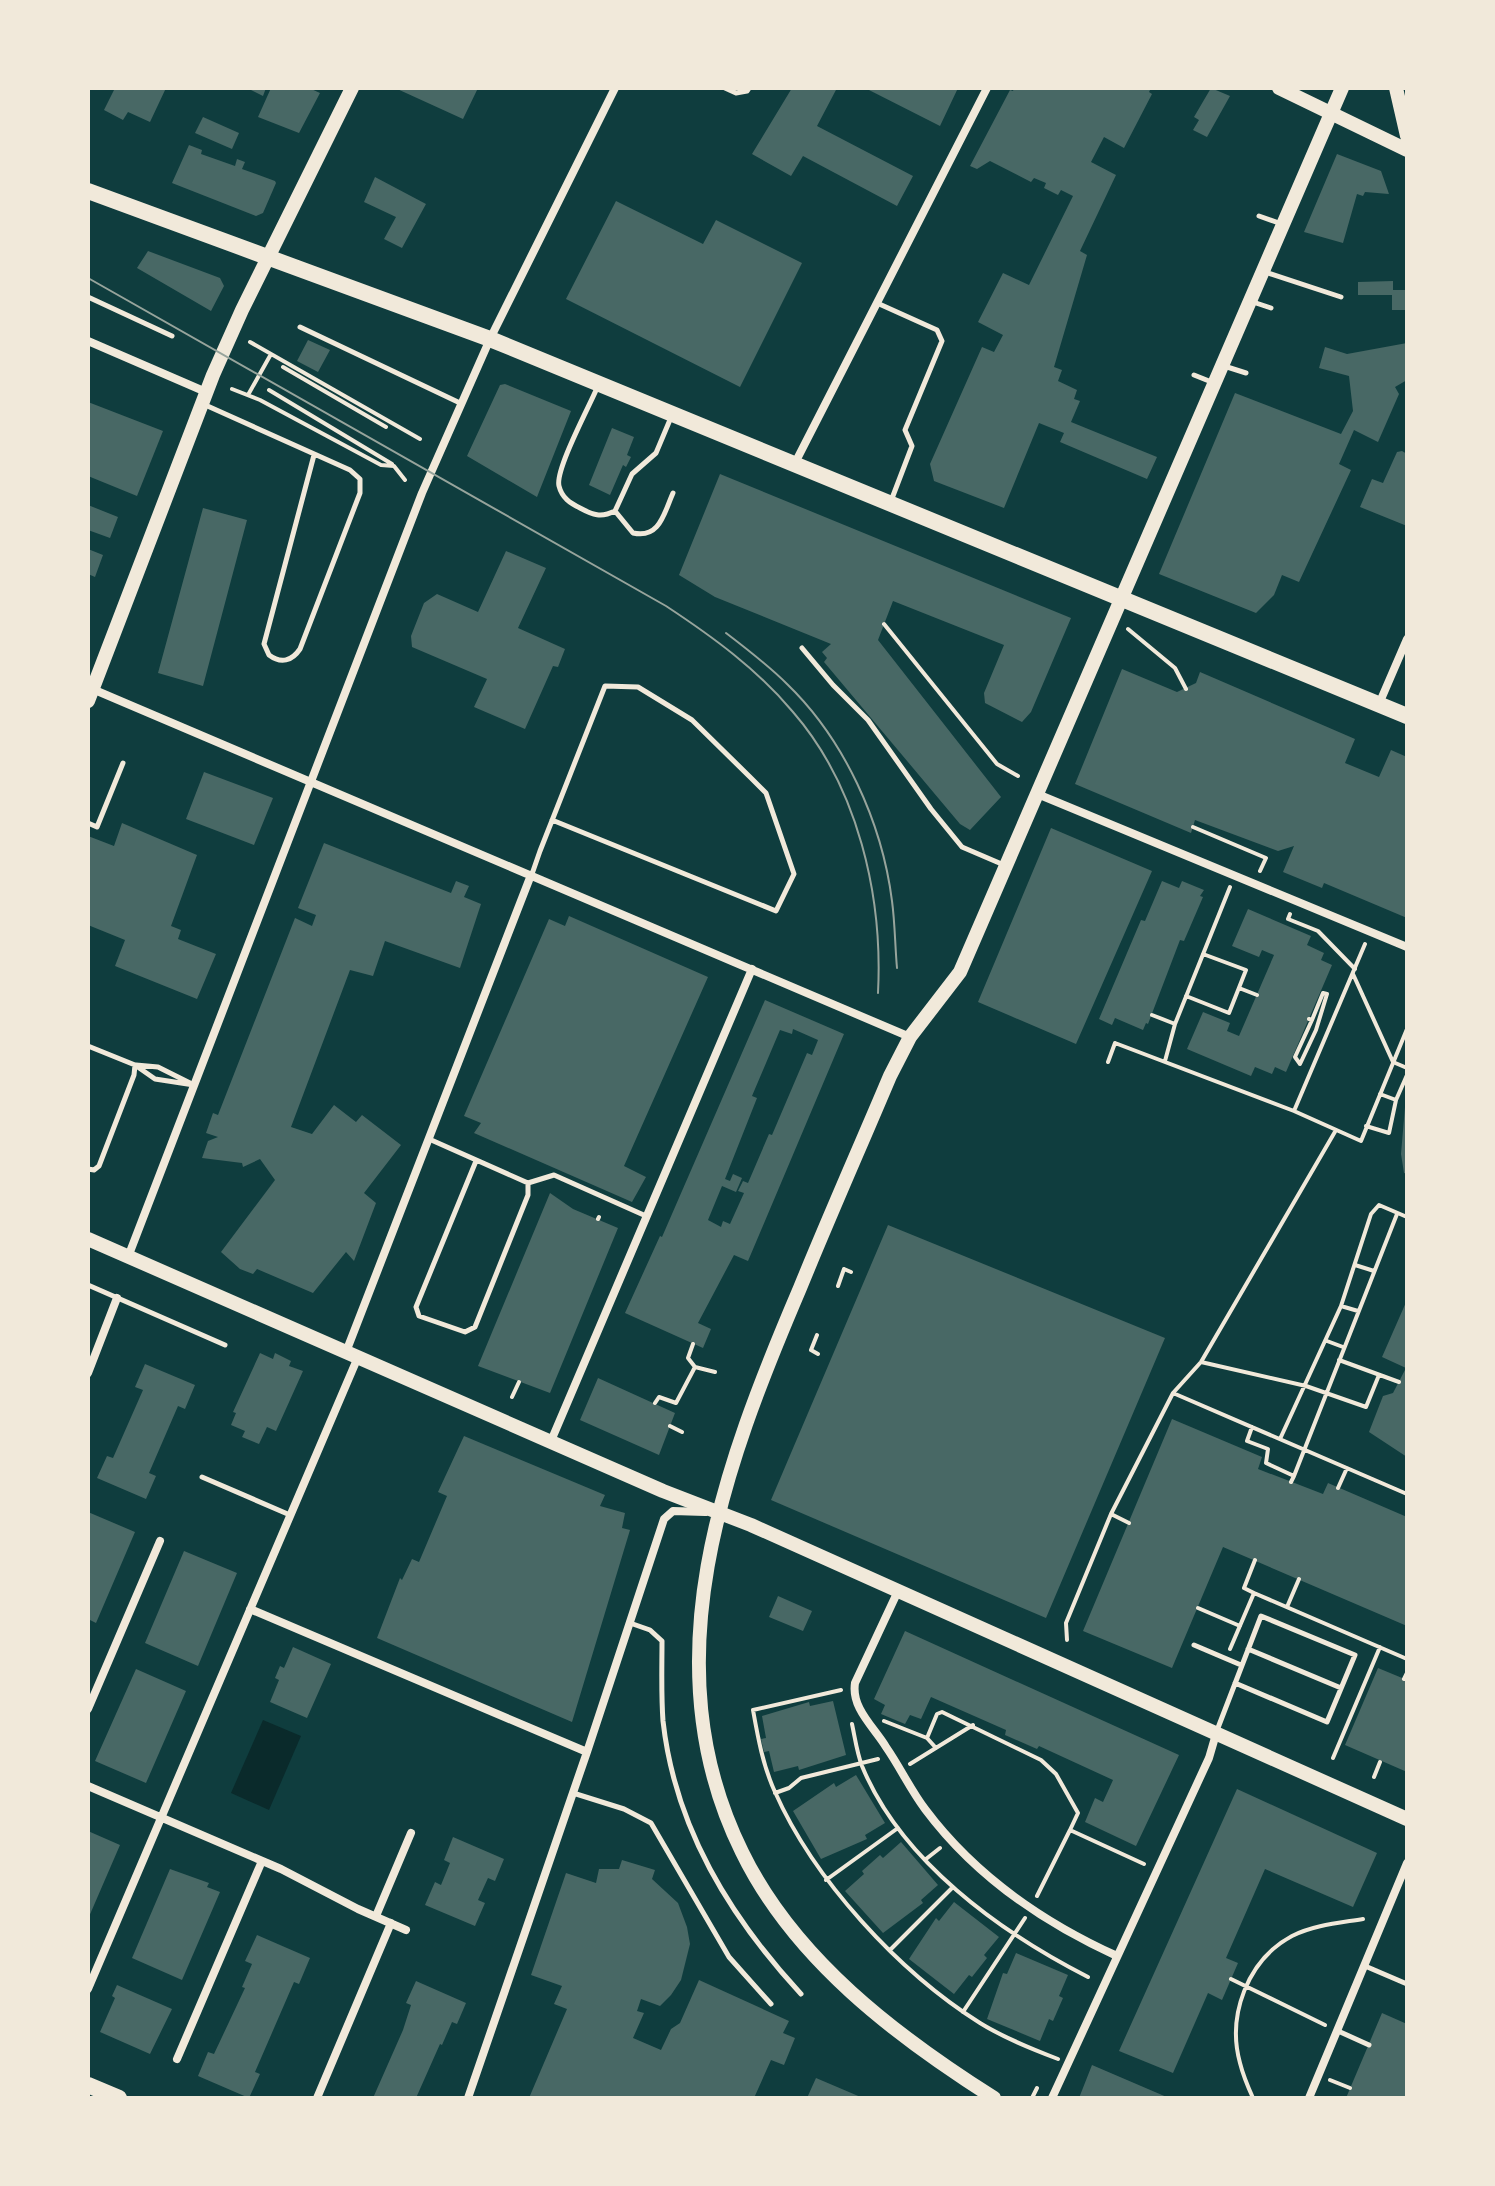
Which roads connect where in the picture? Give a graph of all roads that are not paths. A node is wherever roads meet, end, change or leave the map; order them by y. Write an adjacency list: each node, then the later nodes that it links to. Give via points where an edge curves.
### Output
1 (352, 88): 15 (main road)
2 (615, 88): 24 (street)
3 (725, 88): 4 (lane, via 736,93)
4 (749, 88)
5 (987, 88): 20 (street)
6 (1279, 88): 9 (main road)
7 (1342, 88): 9 (main road)
8 (1396, 88): 10 (main road)
9 (1331, 114): 11 (main road); 14 (main road)
10 (1407, 136)
11 (1407, 150)
12 (88, 191): 15 (main road)
13 (1259, 216): 14 (lane)
14 (1284, 225): 16 (main road)
15 (268, 258): 24 (main road); 31 (main road)
16 (1264, 272): 18 (lane); 19 (main road)
17 (88, 297): 23 (lane)
18 (1341, 297)
19 (1251, 301): 21 (lane); 26 (main road)
20 (876, 302): 35 (street); 37 (lane, via 937,330 942,341 905,430 912,446)
21 (1271, 308)
22 (300, 327): 32 (lane)
23 (172, 336)
24 (490, 339): 29 (main road); 32 (street)
25 (88, 341): 31 (street)
26 (1223, 365): 27 (lane); 30 (main road)
27 (1246, 373)
28 (1194, 375): 30 (lane)
29 (599, 383): 33 (main road); 38 (lane, via 562,467 559,486 569,502 591,514)
30 (1215, 383): 39 (main road)
31 (204, 398): 34 (lane); 42 (main road)
32 (460, 403): 46 (street)
33 (672, 413): 35 (main road); 38 (lane, via 656,453 632,474)
34 (314, 455): 34 (lane, via 266,636 266,651 274,659 291,659 300,649 361,488 357,474)
35 (795, 463): 37 (main road)
36 (673, 493): 38 (lane, via 649,534 633,533)
37 (890, 503): 39 (main road)
38 (615, 511)
39 (1120, 597): 43 (main road); 47 (main road)
40 (1407, 639): 43 (street)
41 (802, 648): 50 (lane, via 868,720 962,847)
42 (90, 692): 46 (street)
43 (1379, 704): 44 (main road)
44 (1407, 716)
45 (123, 763): 49 (lane, via 97,827)
46 (310, 783): 51 (street); 57 (street)
47 (1035, 793): 50 (main road); 52 (street)
48 (552, 820): 48 (lane, via 605,686 638,687 692,720 766,793 794,874 776,911); 51 (lane)
49 (88, 823)
50 (1005, 865): 54 (main road, via 960,972)
51 (531, 875): 53 (street); 58 (street)
52 (1407, 947)
53 (752, 969): 54 (street); 62 (street)
54 (910, 1037): 72 (main road, via 782,1330)
55 (88, 1046): 56 (lane)
56 (135, 1065): 57 (lane, via 158,1067); 57 (lane, via 155,1079); 60 (lane, via 99,1166)
57 (195, 1086): 64 (street)
58 (429, 1139): 59 (lane); 68 (street)
59 (476, 1161): 61 (lane); 61 (lane, via 416,1307 419,1316 465,1332 475,1327 528,1195)
60 (88, 1169)
61 (528, 1183): 62 (lane, via 554,1175)
62 (647, 1216): 70 (street)
63 (88, 1239): 64 (main road)
64 (128, 1257): 68 (main road)
65 (88, 1285): 66 (lane)
66 (117, 1298): 67 (lane); 69 (street)
67 (225, 1345)
68 (352, 1354): 70 (main road); 73 (street)
69 (88, 1373)
70 (551, 1441): 72 (main road)
71 (202, 1477): 73 (lane)
72 (718, 1512): 75 (main road); 77 (street, via 673,1511 664,1519); 109 (main road, via 700,1620 700,1701 707,1754 737,1843 784,1917 843,1984 895,2030)
73 (290, 1515): 76 (street)
74 (160, 1541): 83 (street)
75 (898, 1591): 84 (main road); 96 (street, via 855,1683 856,1704 908,1786 972,1862 1030,1910)
76 (250, 1609): 85 (street); 88 (street)
77 (630, 1623): 85 (street); 100 (lane, via 662,1641 666,1738 704,1862 741,1923)
78 (1194, 1645): 80 (lane)
79 (1248, 1649): 80 (lane); 82 (lane); 82 (lane, via 1261,1616 1355,1655)
80 (1241, 1665): 81 (lane)
81 (1235, 1683): 82 (lane, via 1327,1722); 84 (lane)
82 (1341, 1688)
83 (88, 1709)
84 (1216, 1734): 89 (main road); 96 (street)
85 (587, 1752): 87 (street)
86 (88, 1786): 88 (street)
87 (573, 1793): 101 (lane, via 651,1823 729,1957); 108 (street)
88 (161, 1817): 91 (street); 99 (street)
89 (1407, 1819)
90 (411, 1833): 93 (street)
91 (262, 1861): 93 (street); 104 (street)
92 (1407, 1863): 97 (street)
93 (376, 1916): 94 (street)
94 (391, 1923): 95 (street); 107 (street)
95 (406, 1930)
96 (1117, 1956): 110 (street)
97 (1365, 1966): 98 (lane); 102 (street)
98 (1407, 1984)
99 (88, 1989)
100 (801, 1994)
101 (771, 2004)
102 (1338, 2031): 103 (lane); 111 (street)
103 (1369, 2045)
104 (177, 2059)
105 (88, 2085): 106 (main road)
106 (119, 2098)
107 (317, 2098)
108 (468, 2098)
109 (994, 2098)
110 (1052, 2098)
111 (1309, 2098)

